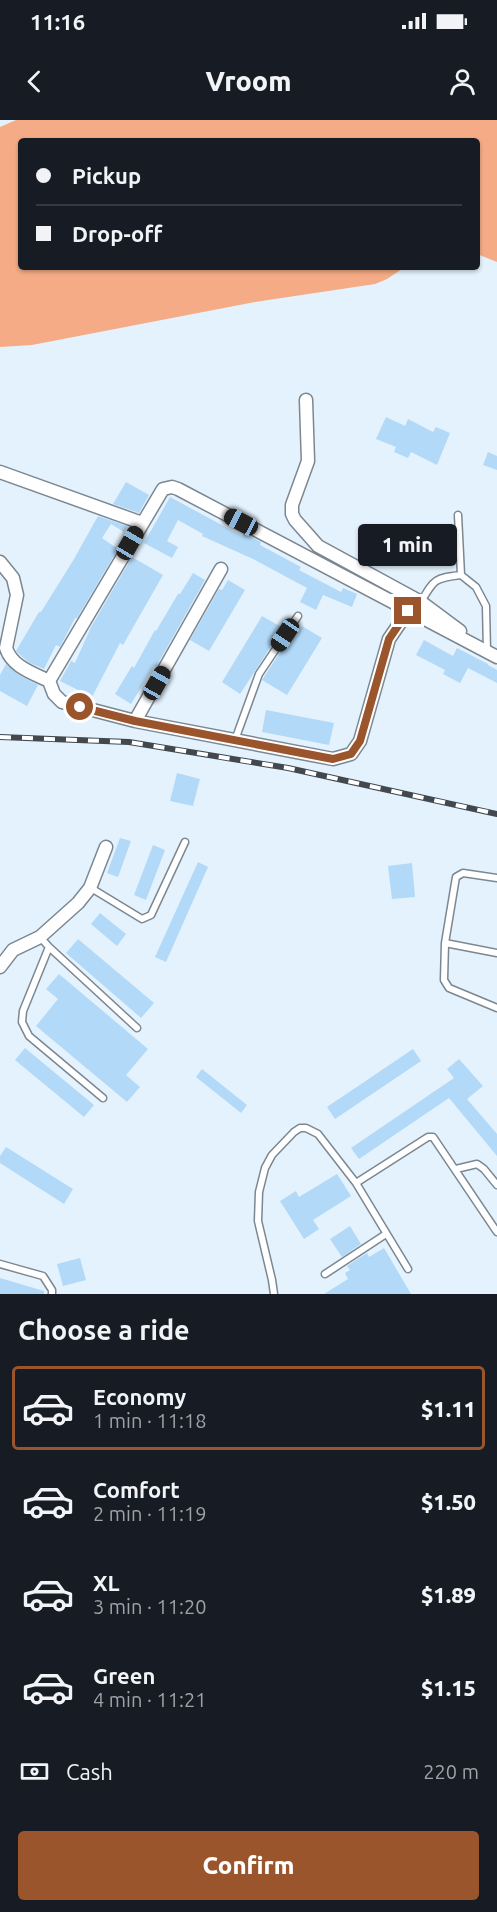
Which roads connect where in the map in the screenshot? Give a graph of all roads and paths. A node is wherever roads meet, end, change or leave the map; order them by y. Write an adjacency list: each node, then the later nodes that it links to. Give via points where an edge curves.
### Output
1 (306, 400): 8 (street, via 308,461 292,514 318,546)
2 (0, 472): 4 (street)
3 (458, 515): 7 (lane)
4 (142, 523): 9 (street, via 163,489 178,489); 12 (street)
5 (0, 562): 12 (street, via 13,578 16,595 8,654 20,667)
6 (221, 569): 13 (street)
7 (461, 575): 8 (lane, via 440,578 430,585); 11 (lane, via 476,587 486,606)
8 (421, 602): 11 (street)
9 (408, 611): 11 (street); 14 (street, via 389,639 360,741 351,754 333,759)
10 (298, 616): 14 (lane, via 259,674)
11 (492, 654)
12 (49, 681): 13 (street, via 62,702)
13 (135, 721): 14 (street)
14 (234, 741)
15 (184, 843): 18 (lane, via 151,915 142,920)
16 (106, 847): 18 (street)
17 (497, 878): 20 (lane, via 463,873 456,877)
18 (90, 888): 19 (street)
19 (40, 937): 21 (lane); 23 (street, via 13,950)
20 (445, 943): 22 (lane); 24 (lane, via 444,980 449,988)
21 (49, 947): 25 (lane); 26 (lane, via 22,1022 28,1036)
22 (497, 953)
23 (0, 967)
24 (497, 1008)
25 (137, 1028)
26 (104, 1098)
27 (456, 1169): 28 (lane, via 433,1137 428,1137); 29 (lane, via 477,1164); 30 (lane)
28 (356, 1183): 31 (lane); 36 (lane, via 314,1131 300,1128 272,1155 265,1168 257,1206)
29 (497, 1185)
30 (497, 1232)
31 (386, 1234): 33 (lane); 34 (lane)
32 (0, 1264): 35 (lane, via 43,1276)
33 (408, 1269)
34 (325, 1274)
35 (52, 1294)
36 (274, 1294)

